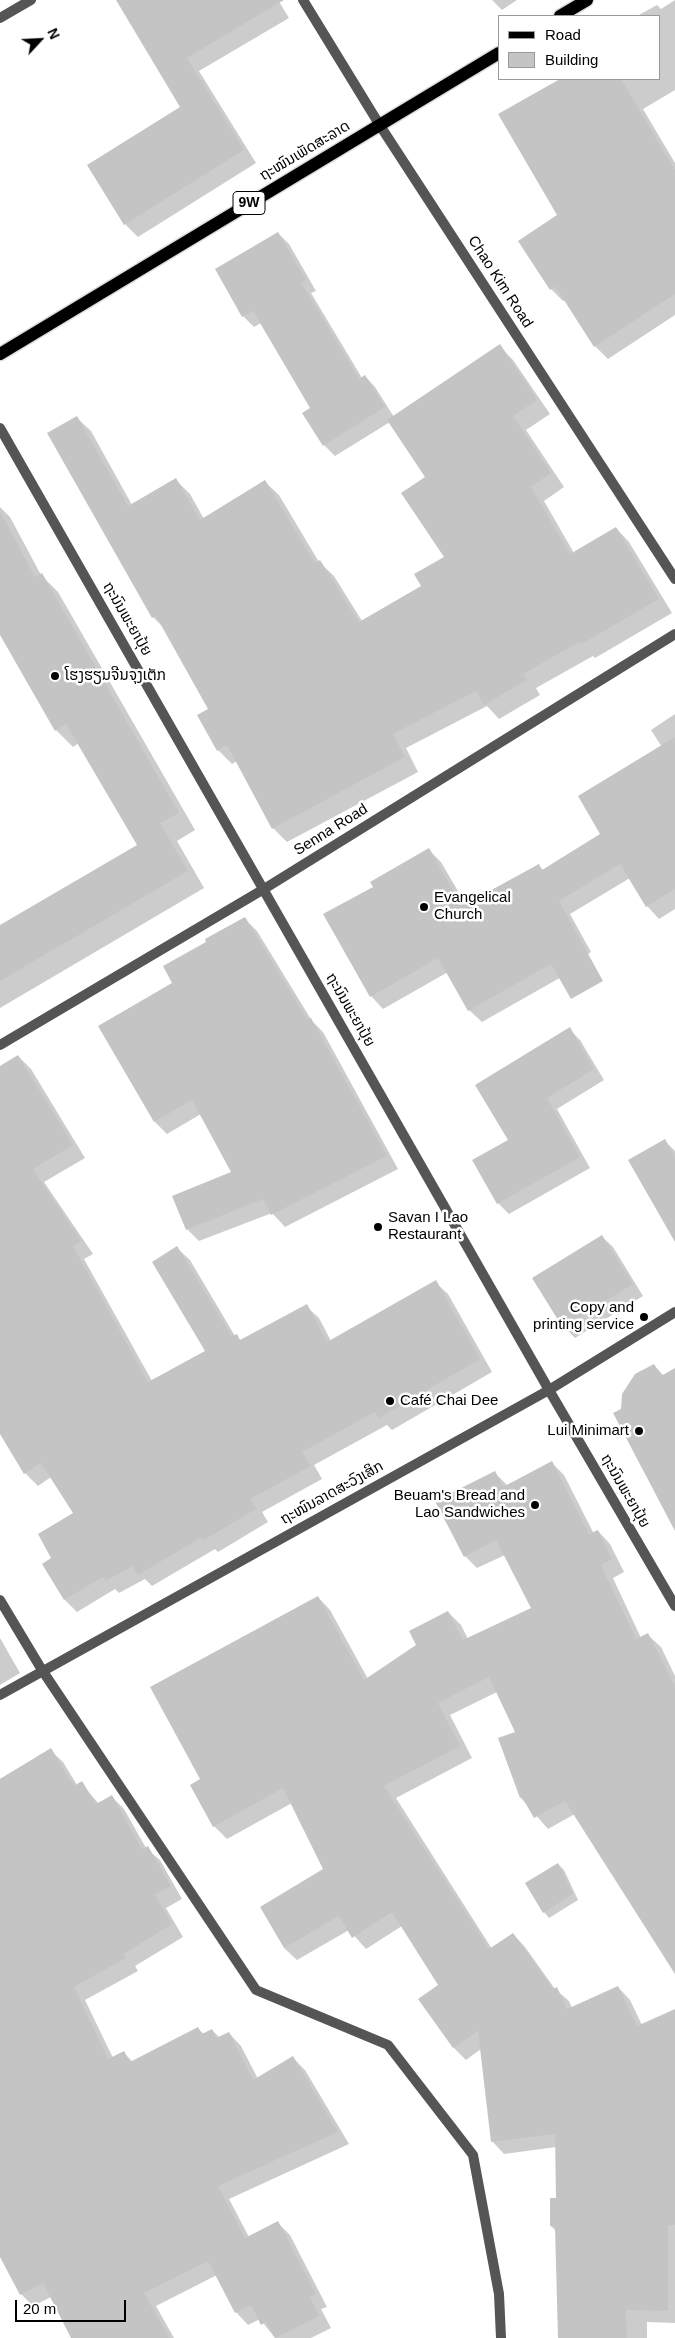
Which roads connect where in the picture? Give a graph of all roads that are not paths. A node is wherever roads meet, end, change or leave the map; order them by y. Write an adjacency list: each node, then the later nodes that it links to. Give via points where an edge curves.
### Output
1 (31, 0): 5 (street)
2 (303, 0): 7 (street, Chao Kim Road)
3 (587, 0): 4 (main road)
4 (562, 15)
5 (0, 18)
6 (498, 54): 7 (main road, ຖະໜົນເພັດສະລາດ / 9W)
7 (379, 124): 8 (main road, ຖະໜົນເພັດສະລາດ / 9W); 10 (street, Chao Kim Road)
8 (0, 354)
9 (0, 428): 12 (street, ຖະນົນພະຍາປຸ້ຍ)
10 (675, 579)
11 (675, 634): 12 (street, Senna Road)
12 (264, 889): 13 (street, Senna Road); 15 (street, ຖະນົນພະຍາປຸ້ຍ)
13 (0, 1045)
14 (675, 1312): 15 (street, ຖະໜົນລາດສະວົງເສິກ)
15 (549, 1390): 17 (street, ຖະນົນພະຍາປຸ້ຍ); 18 (street, ຖະໜົນລາດສະວົງເສິກ)
16 (0, 1600): 18 (street)
17 (675, 1606)
18 (42, 1670): 19 (street, ຖະໜົນລາດສະວົງເສິກ); 20 (street, via 256,1990 388,2045 473,2155 499,2294)
19 (0, 1695)
20 (501, 2338)

